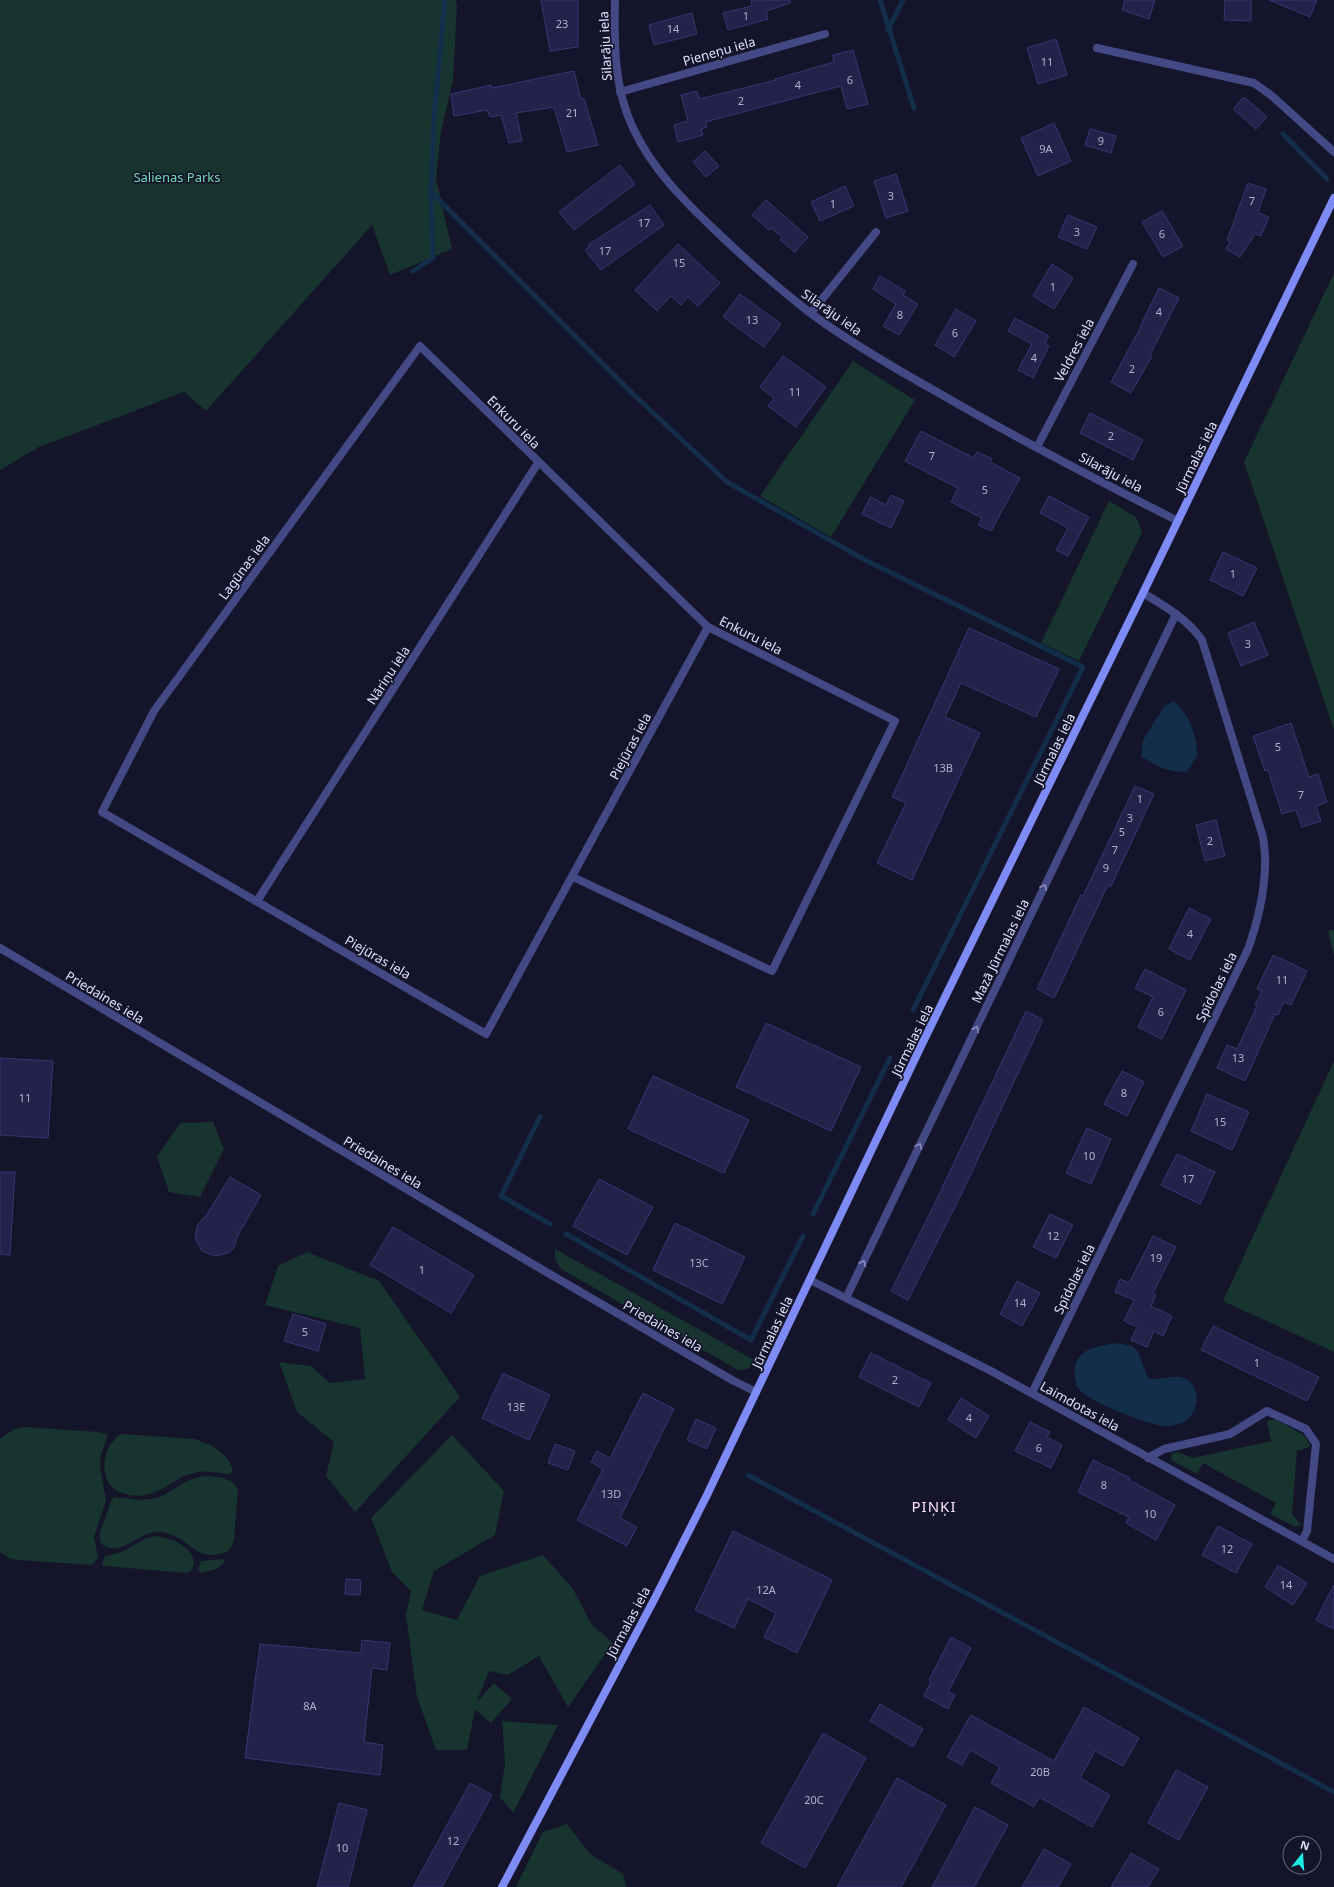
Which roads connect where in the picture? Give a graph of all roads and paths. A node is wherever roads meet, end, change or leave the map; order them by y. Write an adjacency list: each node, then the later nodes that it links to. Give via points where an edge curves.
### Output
1 (615, 0): 4 (street, Silarāju iela, via 615,62)
2 (825, 34): 4 (street, Pieneņu iela)
3 (1097, 48): 5 (street, via 1254,83)
4 (620, 92): 9 (street, Silarāju iela, via 633,128 668,183 730,244)
5 (1334, 152)
6 (1334, 198): 13 (main road, Jūrmalas iela)
7 (876, 232): 9 (street)
8 (1133, 264): 11 (street, Veldres iela)
9 (811, 313): 11 (street, Silarāju iela, via 912,378)
10 (420, 346): 12 (street, Enkuru iela); 17 (street, Lagūnas iela, via 154,711)
11 (1036, 447): 13 (street, Silarāju iela)
12 (538, 462): 16 (street, Enkuru iela); 19 (street, Nāriņu iela)
13 (1178, 521): 14 (main road, Jūrmalas iela)
14 (1143, 593): 15 (street, Spīdolas iela); 21 (main road, Jūrmalas iela, via 922,1044)
15 (1176, 614): 22 (street, Mazā Jūrmalas iela, one-way to 15); 24 (street, Spīdolas iela, via 1192,626 1202,640 1263,836 1265,867 1260,903 1248,949)
16 (708, 627): 18 (street, Piejūras iela); 18 (street, Enkuru iela, via 894,721 772,971)
17 (102, 812): 19 (street, Piejūras iela)
18 (573, 877): 19 (street, Piejūras iela, via 486,1034)
19 (257, 900)
20 (0, 948): 23 (street, Priedaines iela, via 536,1266)
21 (810, 1280): 22 (street, Laimdotas iela); 23 (main road, Jūrmalas iela)
22 (846, 1298): 24 (street, Laimdotas iela)
23 (756, 1392): 28 (main road, Jūrmalas iela, via 656,1596)
24 (1032, 1393): 25 (street, Laimdotas iela)
25 (1148, 1458): 26 (street, Laimdotas iela); 26 (street, via 1164,1449 1230,1434 1267,1411 1306,1429 1316,1444 1307,1532)
26 (1302, 1541): 27 (street, Laimdotas iela)
27 (1334, 1559)
28 (502, 1887)

